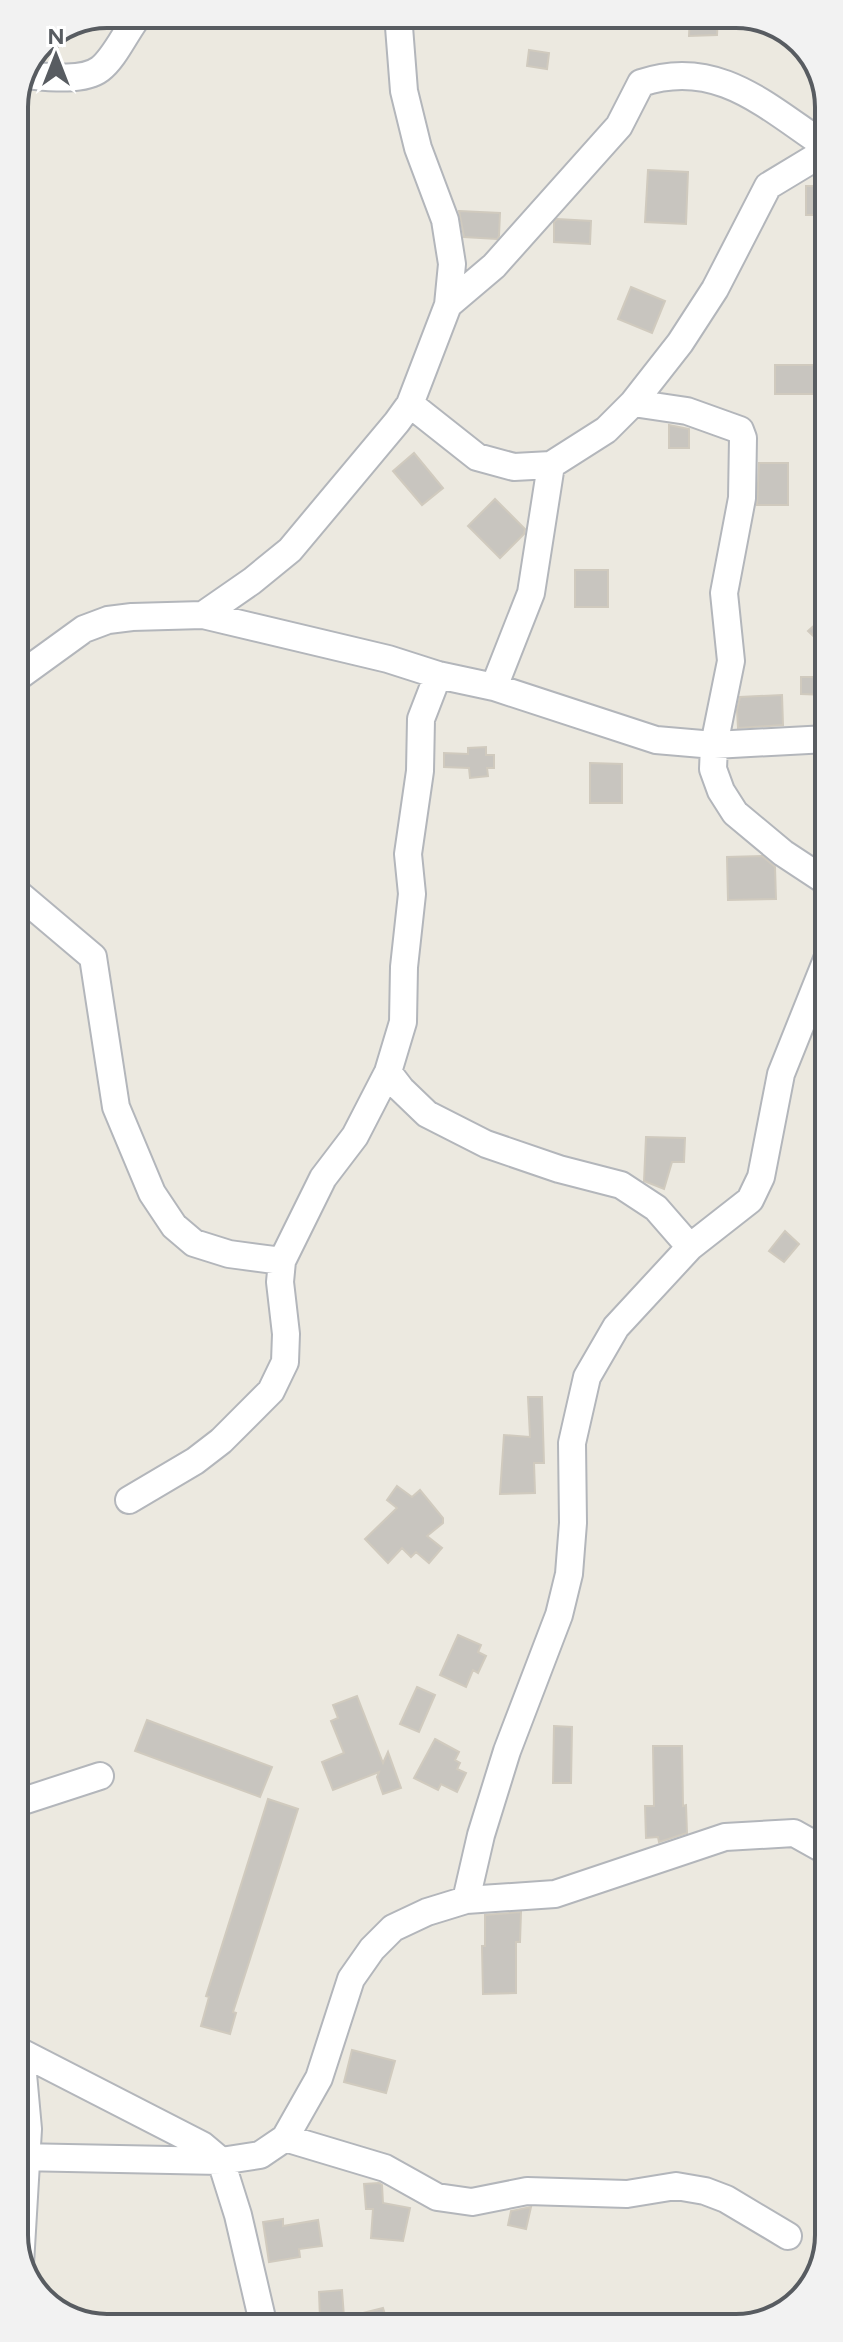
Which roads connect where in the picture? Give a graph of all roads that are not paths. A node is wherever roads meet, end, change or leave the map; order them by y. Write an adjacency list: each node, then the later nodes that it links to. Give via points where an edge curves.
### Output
1 (130, 28): 3 (street, via 102,68 90,75)
2 (399, 28): 6 (street, via 404,91 445,220 452,264)
3 (35, 76)
4 (815, 140): 6 (street, via 731,85 691,76 641,83 619,126 494,266)
5 (815, 155): 7 (street, via 768,186 708,300)
6 (448, 305): 8 (street)
7 (633, 403): 9 (street, via 606,430); 15 (street, via 687,411 740,430 743,438 742,498 724,593 731,661)
8 (410, 404): 9 (street, via 477,457 514,467); 10 (street, via 290,550)
9 (551, 465): 13 (street, via 531,593)
10 (203, 615): 11 (street, via 108,620 84,629); 12 (street)
11 (28, 670)
12 (438, 675): 13 (street); 19 (street, via 421,719 408,854 412,894 403,1022)
13 (494, 687): 15 (street, via 656,740)
14 (815, 740): 15 (street)
15 (714, 745): 16 (street, via 713,769 735,813)
16 (815, 874)
17 (28, 902): 21 (street, via 93,957 116,1107 152,1193 174,1226 194,1243)
18 (815, 989): 20 (street, via 781,1074 761,1177 750,1200)
19 (388, 1072): 20 (street, via 427,1114 486,1144 621,1185 656,1208); 21 (street, via 355,1136 323,1178)
20 (690, 1247): 26 (street, via 616,1327 587,1377 572,1443 569,1574 559,1615 507,1751)
21 (282, 1261): 22 (street, via 285,1362 271,1391 195,1461)
22 (129, 1500)
23 (100, 1776): 24 (street)
24 (28, 1799)
25 (815, 1845): 26 (street, via 794,1833 725,1837 555,1894)
26 (466, 1900): 28 (street, via 393,1928 372,1949 351,1979 319,2078)
27 (28, 2056): 30 (street, via 202,2145)
28 (285, 2138): 30 (street, via 260,2155); 31 (street, via 385,2168 437,2197 472,2202 527,2191 627,2194 676,2186 726,2199)
29 (28, 2157): 30 (street)
30 (221, 2161): 32 (street)
31 (788, 2236)
32 (261, 2314)

